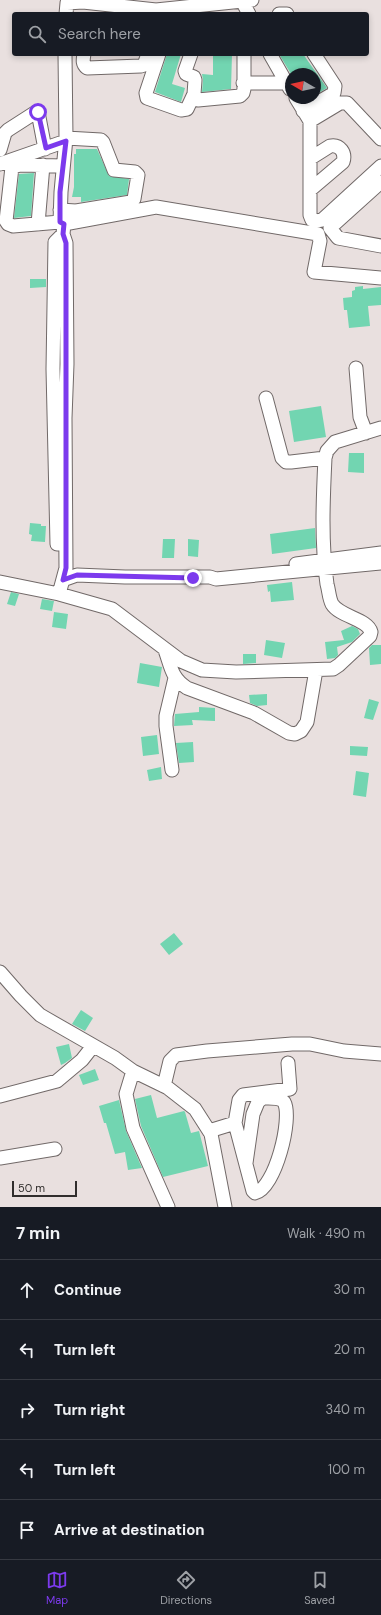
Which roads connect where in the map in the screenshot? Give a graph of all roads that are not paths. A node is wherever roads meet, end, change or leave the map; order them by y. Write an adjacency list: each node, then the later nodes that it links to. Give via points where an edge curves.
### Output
1 (181, 4): 4 (street); 6 (street)
2 (243, 4): 4 (street)
3 (86, 5): 5 (street, via 67,3); 6 (street)
4 (210, 9)
5 (66, 12)
6 (156, 12)
7 (65, 56): 22 (street)
8 (84, 56): 9 (street, via 84,66 87,68 141,66 144,65)
9 (147, 56)
10 (158, 56): 18 (street, via 146,93 147,98 181,110 186,109)
11 (190, 56): 18 (street, via 185,71 194,77)
12 (244, 56): 16 (street)
13 (271, 56): 15 (street)
14 (315, 56): 20 (street, via 336,90)
15 (285, 79)
16 (243, 83): 17 (street); 18 (street, via 243,93 240,96 198,100)
17 (285, 86)
18 (194, 94)
19 (300, 104): 20 (street)
20 (307, 116): 21 (street, via 340,103 347,103); 25 (street)
21 (381, 139)
22 (69, 140): 23 (street); 28 (street); 32 (street); 32 (street, via 101,140 114,170 135,172 138,175 133,201 76,211)
23 (46, 148): 24 (street, via 36,112 5,133); 26 (street)
24 (0, 150)
25 (310, 158): 31 (street); 31 (street, via 334,145 343,152 344,157 343,162)
26 (0, 164)
27 (43, 165): 28 (street); 33 (street); 33 (street, via 12,167 6,221 13,226)
28 (63, 166): 32 (street)
29 (381, 166): 31 (street, via 322,220 312,220 310,215)
30 (381, 182): 35 (street, via 330,228 338,238)
31 (310, 190)
32 (63, 220): 33 (street); 34 (street, via 156,207 318,234); 46 (street, via 66,243 67,357 66,568)
33 (38, 224)
34 (320, 241): 36 (street); 37 (street, via 314,272)
35 (381, 246)
36 (381, 253)
37 (381, 278)
38 (356, 368): 41 (street, via 360,417)
39 (266, 398): 42 (street, via 282,458 286,462 291,462)
40 (381, 428): 41 (street)
41 (366, 433): 42 (street, via 335,442 327,451)
42 (325, 458): 45 (street)
43 (381, 553): 45 (street)
44 (381, 563): 45 (street)
45 (325, 564): 46 (street, via 216,579 77,575); 50 (street, via 333,606 338,612 368,626 371,632 370,636 339,665 333,669)
46 (63, 580): 48 (street)
47 (0, 582): 48 (street)
48 (59, 594): 49 (street, via 112,609)
49 (165, 650): 50 (street, via 180,661 202,670); 51 (street)
50 (316, 670): 51 (street, via 307,722 302,731 295,734 254,713 187,688)
51 (175, 678): 52 (street, via 166,716)
52 (172, 770)
53 (0, 972): 54 (street, via 40,1015)
54 (93, 1046): 57 (street); 59 (street, via 82,1060 57,1081)
55 (381, 1054): 58 (street, via 344,1051 310,1044 292,1044 176,1055 170,1061)
56 (288, 1063): 60 (street, via 290,1089 243,1095 239,1100)
57 (134, 1071): 58 (street); 65 (street, via 126,1094 133,1128)
58 (164, 1086): 61 (street, via 195,1109)
59 (0, 1096)
60 (235, 1123): 61 (street); 64 (street)
61 (209, 1131): 66 (street)
62 (55, 1149): 63 (street)
63 (0, 1158)
64 (246, 1163): 64 (street, via 253,1191 259,1192 277,1165 281,1153 286,1117 284,1103 280,1099 263,1098 258,1102 253,1114)
65 (168, 1207)
66 (225, 1207)

